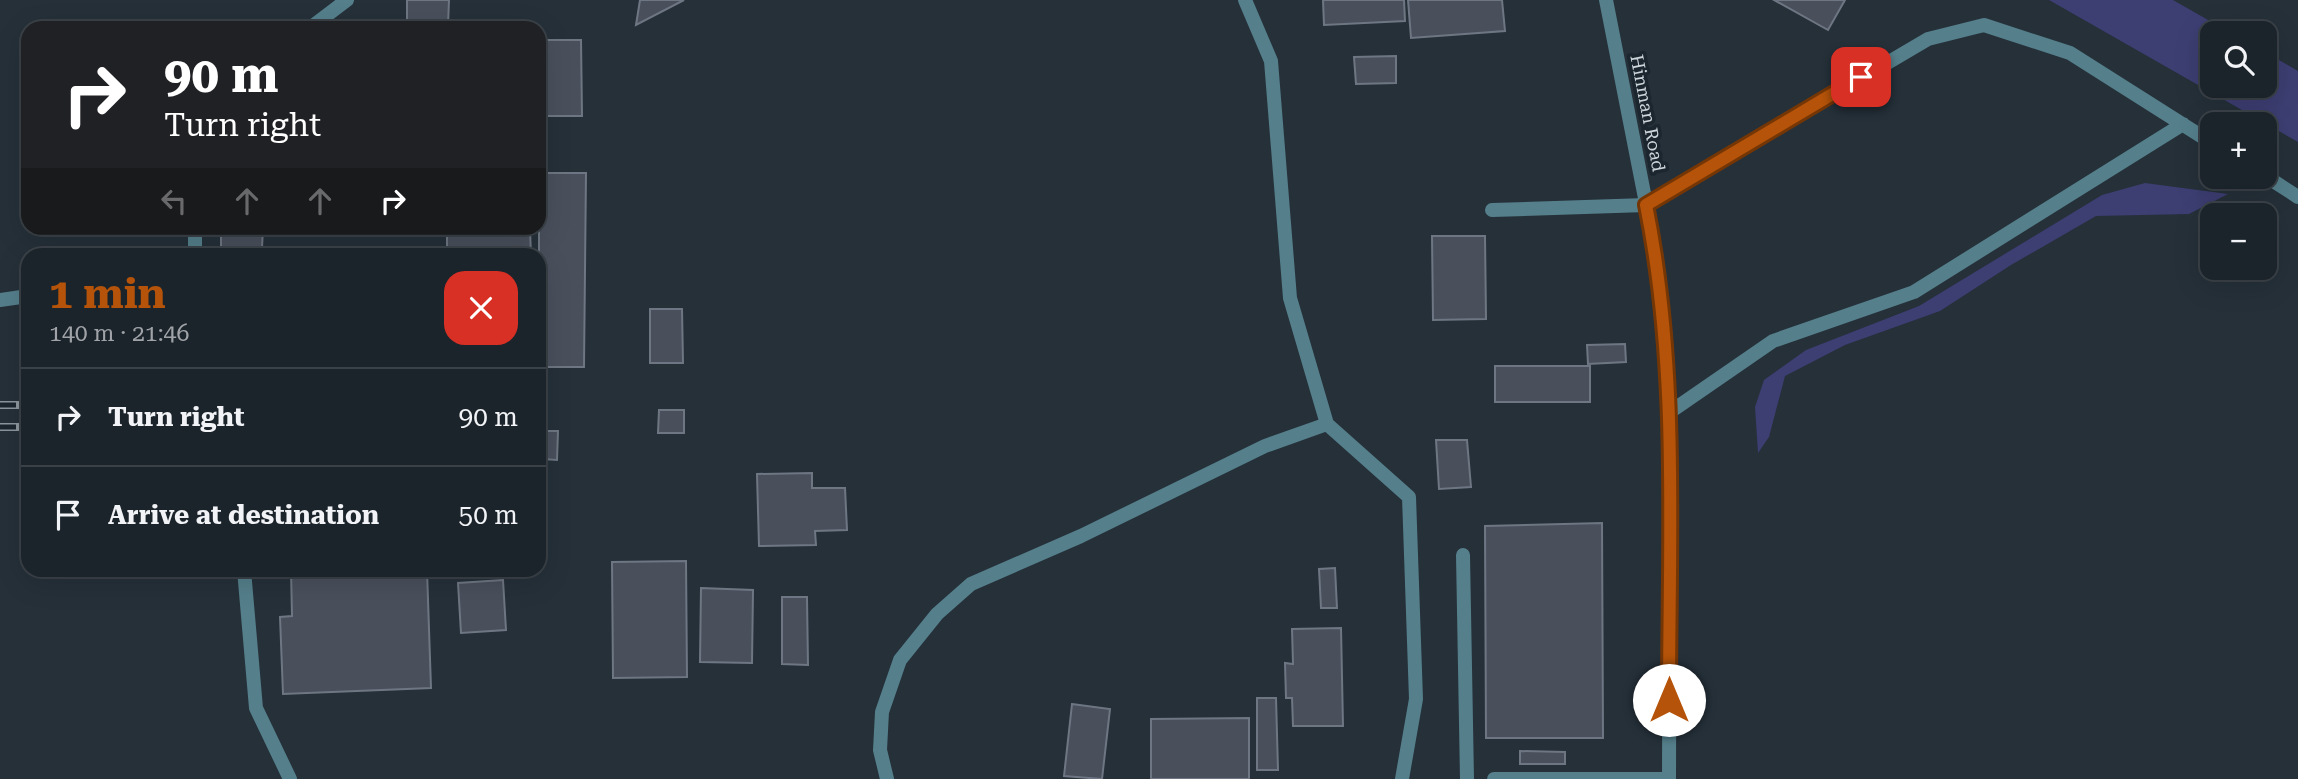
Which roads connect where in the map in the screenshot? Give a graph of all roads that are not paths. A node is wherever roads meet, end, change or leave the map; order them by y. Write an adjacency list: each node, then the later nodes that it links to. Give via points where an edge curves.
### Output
1 (347, 0): 4 (street)
2 (1245, 0): 14 (street, via 1271,61 1290,298)
3 (1606, 0): 9 (street, Hinman Road)
4 (319, 21)
5 (2183, 124): 6 (street); 9 (street, via 2070,53 1984,24 1928,39); 13 (street, via 1914,292 1773,341)
6 (2200, 135)
7 (2277, 184): 8 (street)
8 (2298, 197)
9 (1646, 205): 10 (street); 13 (street, Hinman Road, via 1663,317)
10 (1492, 209)
11 (21, 297): 12 (street)
12 (0, 300)
13 (1670, 412): 22 (street, Hinman Road)
14 (1327, 424): 18 (street, via 1265,446 971,584 937,614 901,660 882,712 880,750); 19 (street, via 1409,497 1416,699)
15 (1463, 555): 20 (street)
16 (245, 577): 17 (street, via 256,708)
17 (290, 779)
18 (887, 779)
19 (1402, 779)
20 (1466, 779)
21 (1494, 779): 22 (street)
22 (1669, 779)

